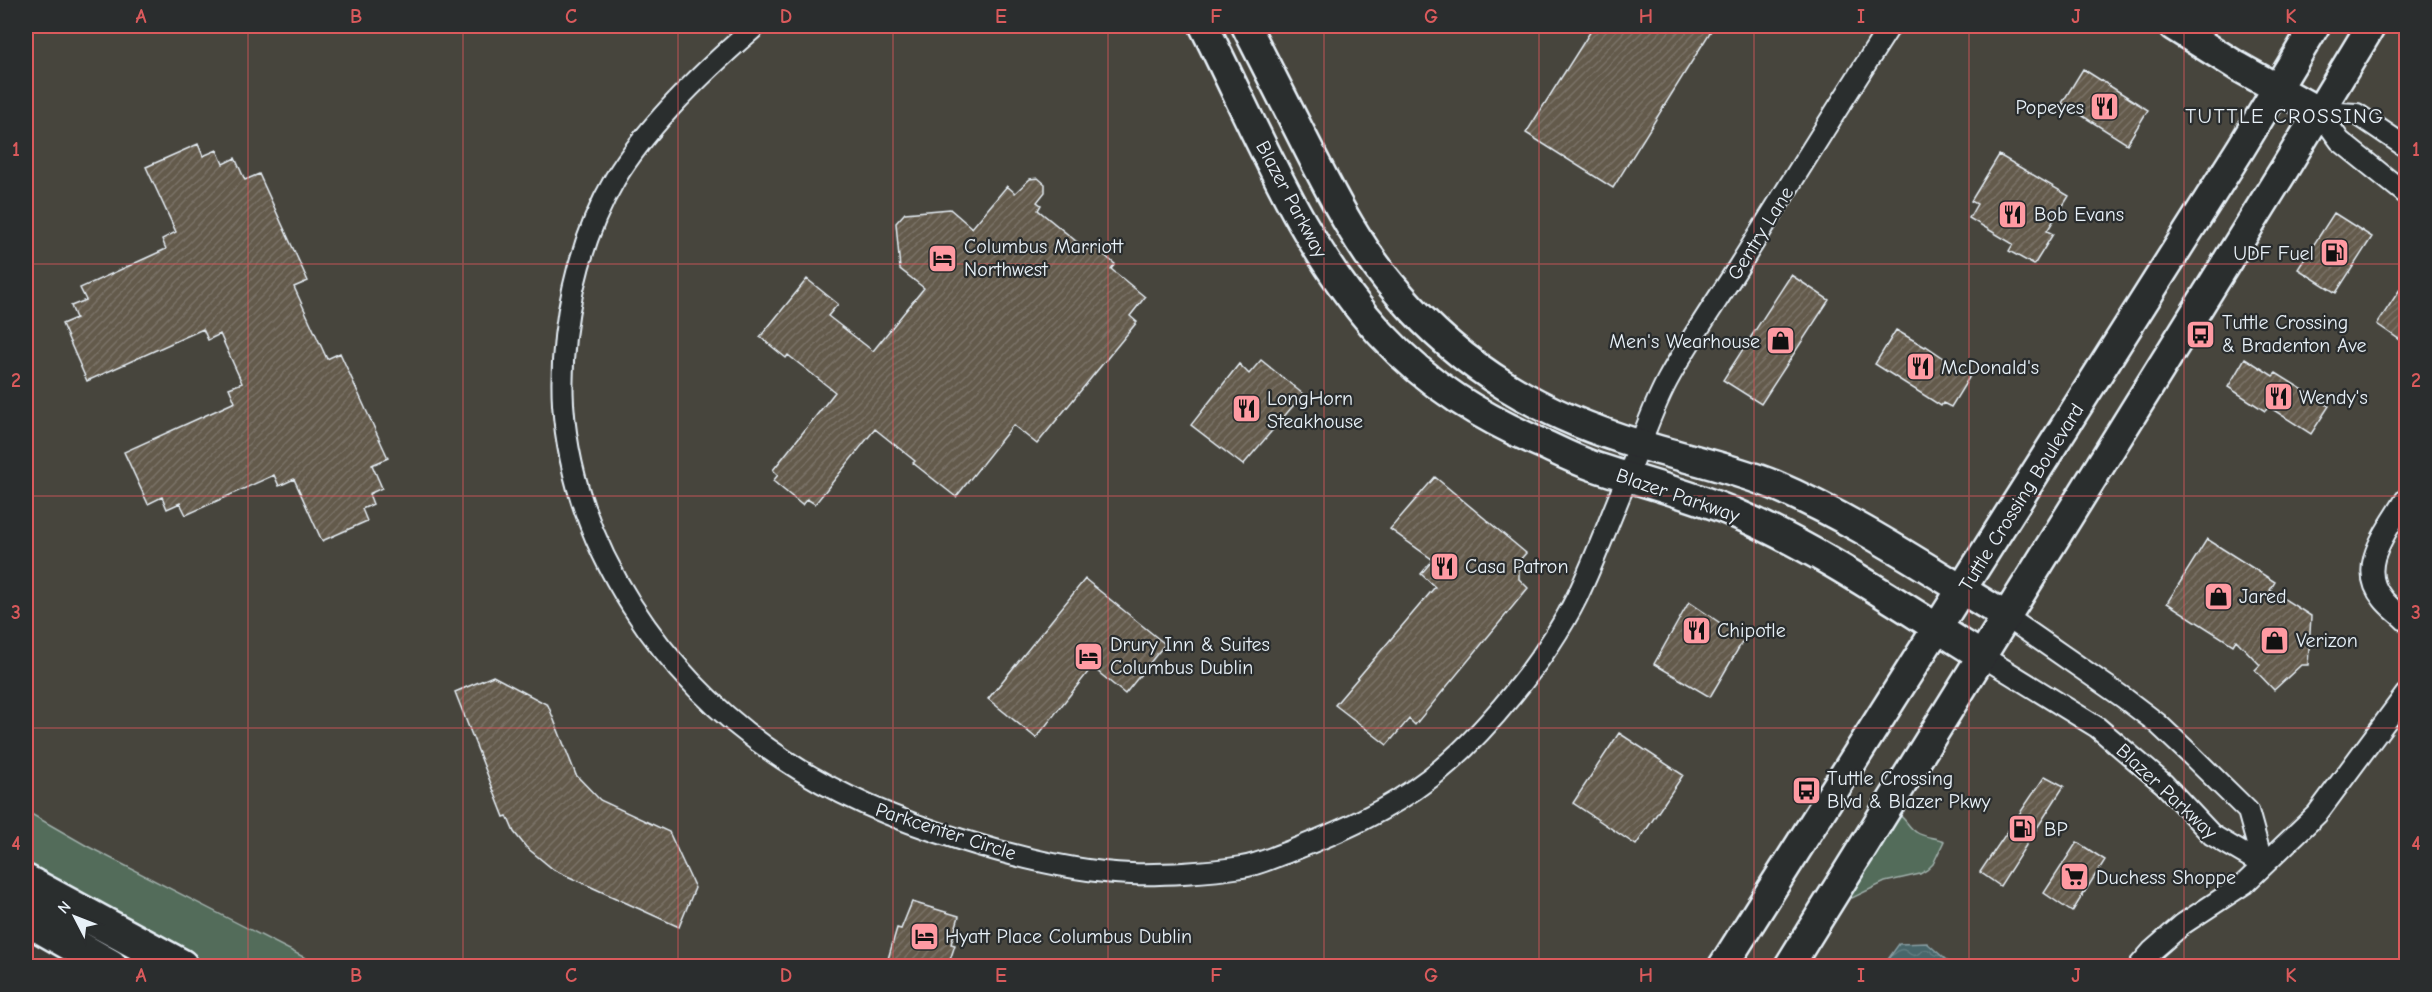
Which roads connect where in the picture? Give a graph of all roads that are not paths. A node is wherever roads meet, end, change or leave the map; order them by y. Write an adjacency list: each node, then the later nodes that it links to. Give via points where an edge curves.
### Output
1 (756, 26): 13 (street, Parkcenter Circle, via 718,58 648,133 616,178 589,230 565,329 561,371 566,435 581,500 602,554 658,643 753,738 827,786 919,827 999,852 1068,867 1132,874 1249,867 1337,833 1387,808 1434,775 1490,721 1546,649 1575,602)
2 (1204, 26): 13 (street, Blazer Parkway, via 1311,238 1327,265 1382,335 1424,375 1464,405 1579,460)
3 (1246, 26): 12 (street, Blazer Parkway, via 1340,209 1380,271 1416,313 1471,362 1522,397 1561,417)
4 (1890, 26): 12 (street, Gentry Lane, via 1666,383)
5 (2173, 26): 8 (street)
6 (2315, 26): 8 (street, Tuttle Crossing Boulevard)
7 (2371, 26): 9 (street)
8 (2277, 89): 9 (street); 15 (street, Tuttle Crossing Boulevard)
9 (2319, 112): 10 (street, via 2357,114); 11 (street, via 2340,141); 16 (street)
10 (2406, 147)
11 (2406, 194)
12 (1640, 445): 13 (street, Parkcenter Circle); 15 (street, Blazer Parkway, via 1790,492 1863,529)
13 (1628, 477): 18 (street, Blazer Parkway, via 1770,529)
14 (2406, 499): 17 (street, via 2377,547 2371,565 2373,582 2382,599)
15 (1963, 591): 16 (street, Blazer Parkway); 18 (street, Tuttle Crossing Boulevard)
16 (2007, 617): 19 (street); 21 (street, Blazer Parkway, via 2124,698 2192,756 2247,811)
17 (2406, 621)
18 (1938, 628): 19 (street, Blazer Parkway); 26 (street, Tuttle Crossing Boulevard)
19 (1982, 656): 21 (street, Blazer Parkway, via 2097,727 2164,784 2212,835); 27 (street)
20 (2406, 694): 21 (street, via 2317,814)
21 (2264, 866): 28 (street, via 2183,924)
22 (26, 882): 25 (highway)
23 (26, 918): 24 (highway)
24 (110, 966)
25 (181, 966)
26 (1723, 966)
27 (1789, 966)
28 (2139, 966)

